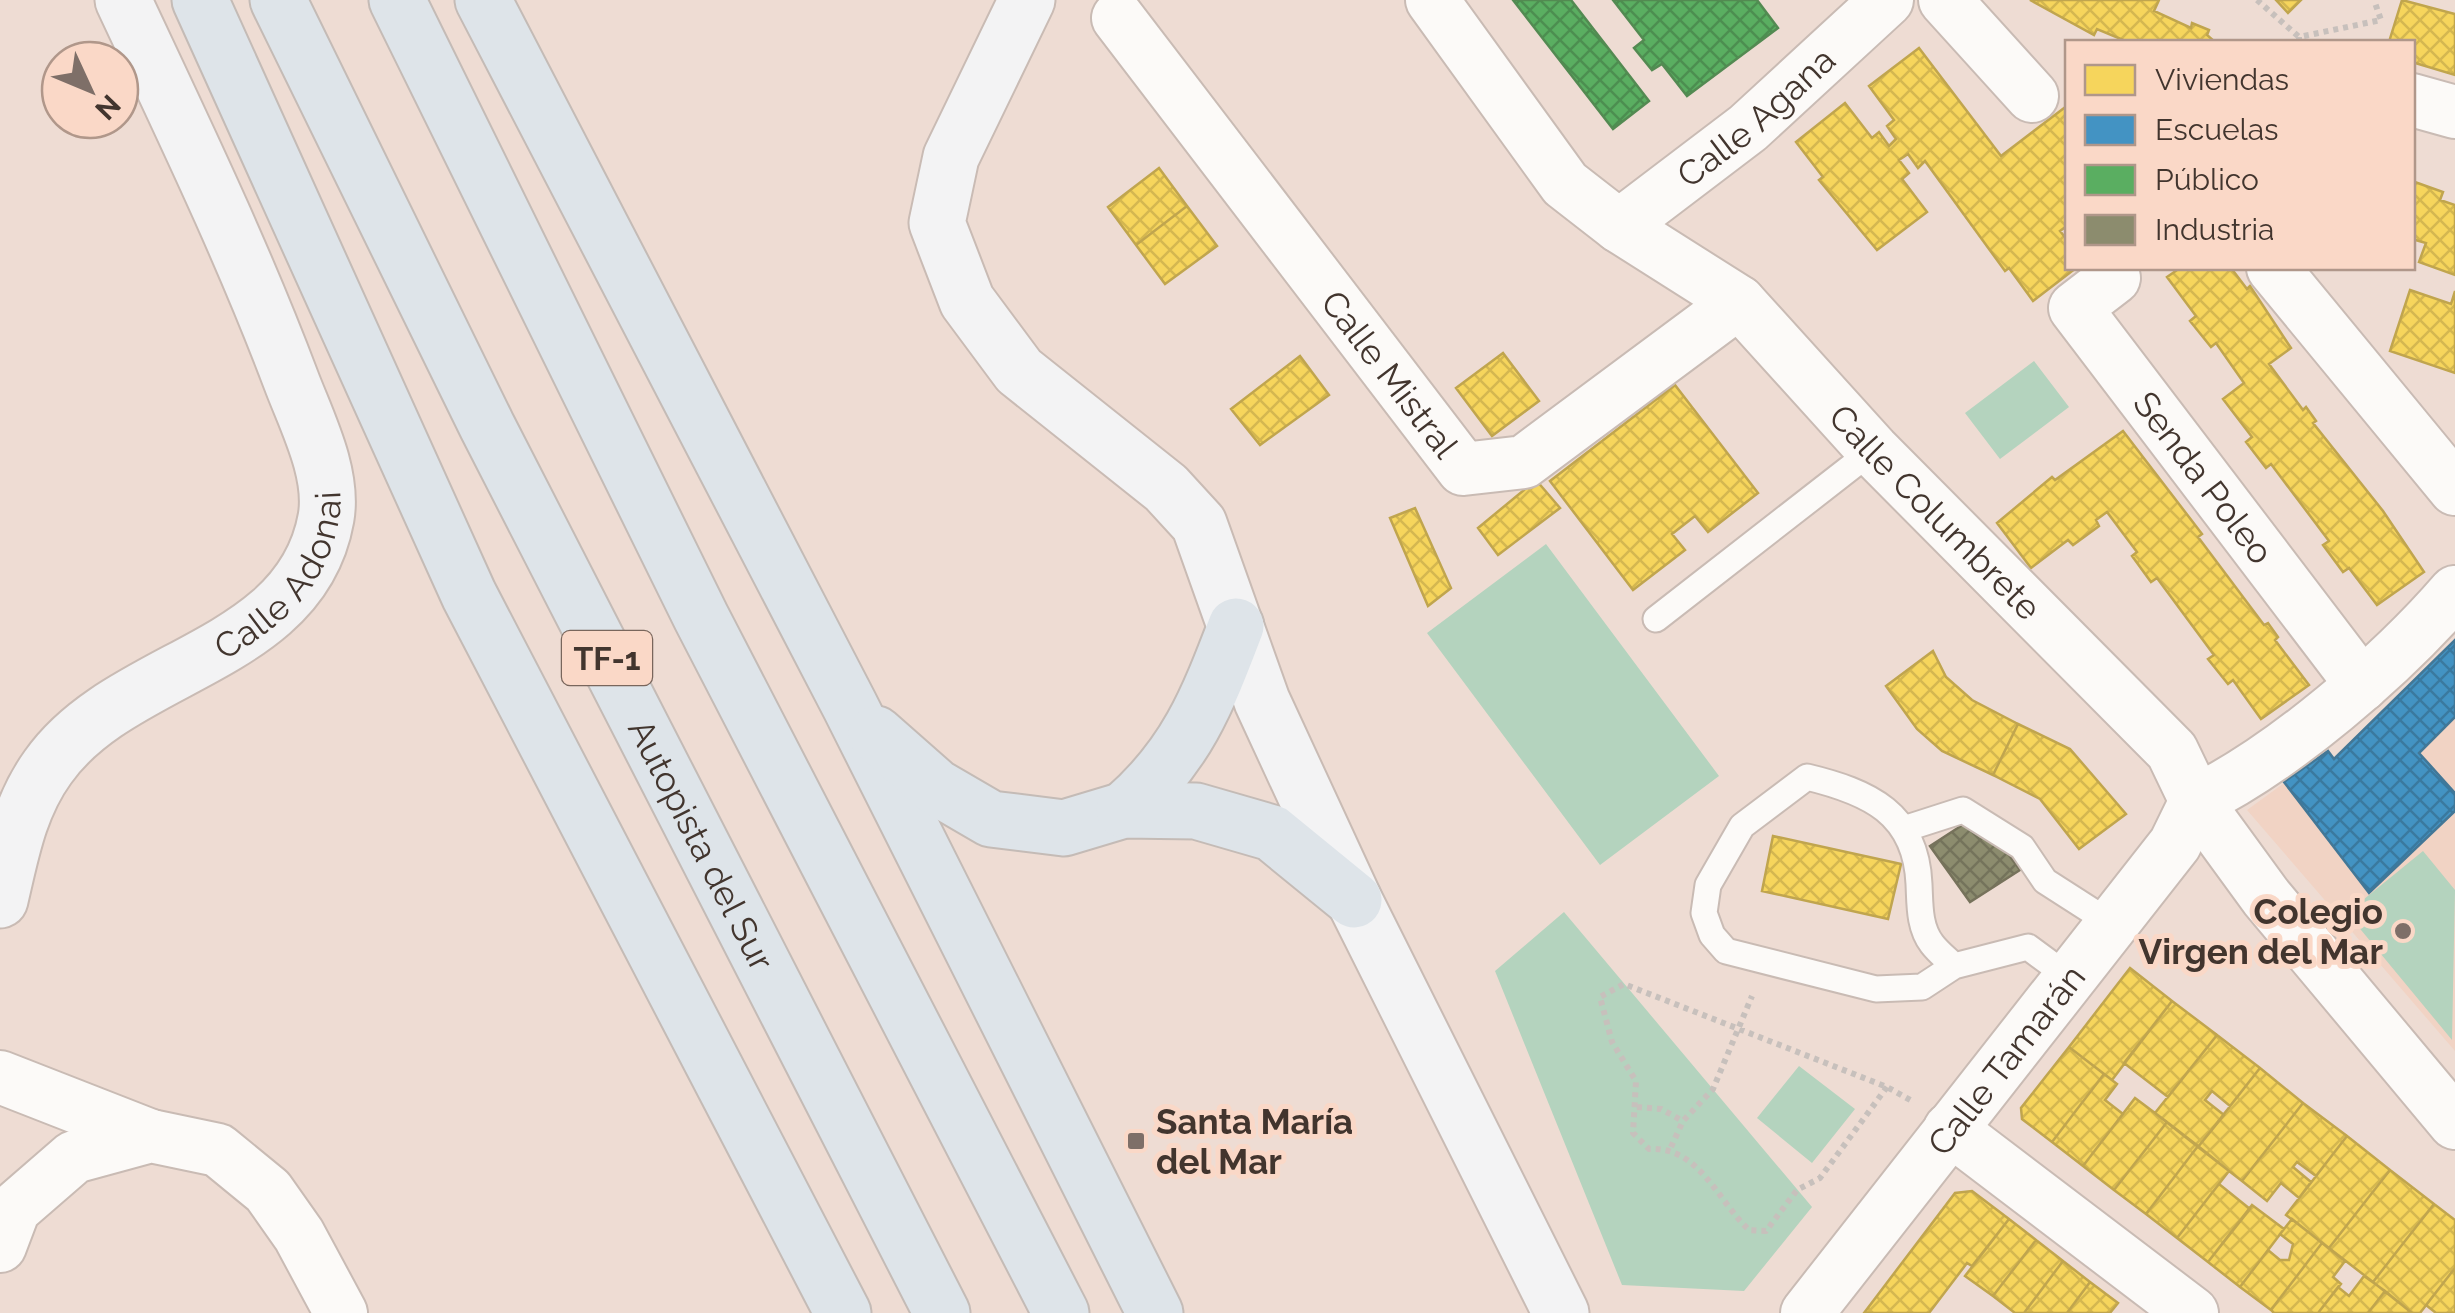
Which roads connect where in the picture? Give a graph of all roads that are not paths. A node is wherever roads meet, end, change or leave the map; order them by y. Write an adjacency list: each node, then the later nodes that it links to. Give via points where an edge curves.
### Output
1 (123, 0): 28 (main road, Calle Adonai, via 249,269 320,456 326,516 308,568 265,621 94,718 49,765 21,812)
2 (200, 0): 39 (highway, via 470,595)
3 (278, 0): 42 (highway, Autopista del Sur / TF-1)
4 (398, 0): 43 (highway, TF-1, via 701,616)
5 (483, 0): 24 (highway)
6 (1027, 0): 22 (main road, via 951,157 937,223 967,302 1019,371 1166,488 1199,524)
7 (1432, 0): 14 (street, Calle Columbrete, via 1565,184)
8 (1887, 0): 14 (street, Calle Agana, via 1748,128)
9 (1945, 0): 11 (street)
10 (1118, 18): 17 (street, Calle Mistral, via 1463,469 1524,462)
11 (2032, 96)
12 (2415, 101): 13 (street)
13 (2455, 112)
14 (1619, 226): 17 (street, Calle Columbrete)
15 (2275, 270): 19 (street)
16 (2114, 278): 23 (street, Senda Poleo, via 2074,308)
17 (1738, 302): 18 (street, Calle Columbrete)
18 (1873, 450): 21 (lane); 26 (street, Calle Columbrete, via 2172,752)
19 (2455, 488)
20 (2455, 592): 23 (street)
21 (1656, 619)
22 (1236, 626): 25 (highway, via 1182,750); 29 (main road, via 1262,701)
23 (2362, 685): 26 (street)
24 (850, 706): 25 (highway, via 896,754 991,819 1064,828); 44 (highway)
25 (1124, 810): 29 (highway, via 1196,811 1272,833)
26 (2186, 823): 30 (street, Calle Tamarán); 34 (street, Calle Columbrete, via 2266,897)
27 (1907, 828): 30 (lane, via 1963,810 2022,847 2046,881); 31 (lane, via 1920,918 1931,944); 31 (lane, via 1849,787 1807,777 1742,826 1708,885 1704,913 1726,952 1876,989 1922,987)
28 (0, 900)
29 (1354, 900): 45 (main road)
30 (2112, 924): 32 (street, Calle Tamarán)
31 (1954, 966): 32 (lane, via 2028,947)
32 (2070, 978): 35 (street, Calle Tamarán)
33 (0, 1077): 36 (street)
34 (2455, 1123)
35 (1950, 1129): 46 (street, Calle Tamarán); 47 (street)
36 (151, 1136): 37 (street, via 218,1150 268,1191); 38 (street, via 74,1157 14,1209)
37 (300, 1235): 40 (street); 41 (street)
38 (0, 1246)
39 (830, 1300)
40 (296, 1313)
41 (341, 1313)
42 (942, 1313)
43 (1061, 1313)
44 (1155, 1313)
45 (1561, 1313)
46 (1807, 1313)
47 (2192, 1313)

